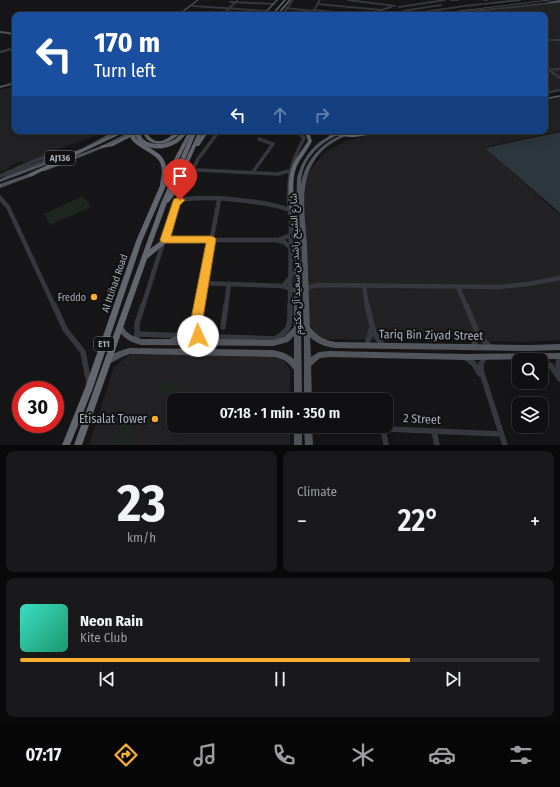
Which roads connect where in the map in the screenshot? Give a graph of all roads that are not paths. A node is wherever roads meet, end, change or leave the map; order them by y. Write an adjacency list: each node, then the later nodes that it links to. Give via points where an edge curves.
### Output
1 (198, 0): 38 (main road)
2 (201, 0): 26 (main road)
3 (277, 0): 21 (main road)
4 (284, 0): 43 (highway)
5 (290, 0): 44 (highway)
6 (293, 0): 32 (street)
7 (320, 0): 22 (street)
8 (347, 0): 27 (street); 30 (street)
9 (445, 0): 17 (street)
10 (451, 0): 11 (street)
11 (458, 0)
12 (486, 0): 24 (street); 29 (street)
13 (520, 0): 24 (street)
14 (527, 0): 25 (main road)
15 (539, 0): 25 (main road)
16 (237, 1): 19 (street); 21 (street); 34 (street)
17 (434, 1): 23 (street); 30 (street)
18 (560, 1): 20 (main road)
19 (230, 2)
20 (549, 2): 25 (main road)
21 (271, 4): 42 (main road)
22 (317, 4): 27 (street); 35 (street)
23 (441, 5): 30 (street); 33 (street)
24 (495, 5): 25 (main road); 29 (main road)
25 (504, 5): 29 (main road)
26 (195, 6): 34 (street); 39 (main road)
27 (346, 6): 36 (street); 47 (street)
28 (467, 6): 29 (street); 31 (main road); 33 (street)
29 (489, 6): 31 (main road); 52 (main road); 53 (street)
30 (397, 7): 36 (street); 36 (street); 49 (street)
31 (474, 7): 37 (main road)
32 (286, 8): 35 (street); 45 (street)
33 (446, 8): 37 (street)
34 (228, 9): 40 (street); 41 (street)
35 (313, 10): 46 (street)
36 (378, 10): 48 (street)
37 (434, 11): 50 (street); 51 (main road)
38 (182, 12)
39 (186, 12)
40 (225, 12)
41 (255, 12)
42 (265, 12)
43 (274, 12)
44 (280, 12)
45 (284, 12)
46 (333, 12)
47 (343, 12)
48 (372, 12)
49 (406, 12)
50 (427, 12)
51 (429, 12)
52 (445, 12)
53 (452, 12)
54 (1, 33): 55 (main road)
55 (12, 35)
56 (548, 41): 57 (street)
57 (560, 41)
58 (12, 49): 59 (street)
59 (0, 52)
60 (560, 69): 61 (street)
61 (548, 70)
62 (548, 71): 63 (street)
63 (560, 78)
64 (12, 83): 65 (main road)
65 (0, 85)
66 (560, 90): 67 (street)
67 (550, 92)
68 (560, 95): 69 (main road)
69 (548, 97)
70 (112, 134): 100 (main road, AJ136, via 84,148)
71 (119, 134): 98 (highway)
72 (131, 134): 90 (highway)
73 (135, 134): 102 (highway, bridge, via 133,138 136,142 154,152 162,160 165,170)
74 (137, 134): 77 (highway, bridge, via 141,141 159,146 174,142)
75 (146, 134): 76 (highway, via 147,138 152,141 160,142 172,139)
76 (177, 134)
77 (183, 134)
78 (189, 134): 102 (highway, Al Ittihad Road / E11)
79 (194, 134): 109 (highway, Al Ittihad Road / E11)
80 (200, 134): 91 (highway)
81 (206, 134): 91 (highway)
82 (217, 134): 92 (street)
83 (301, 134): 94 (street, via 303,141)
84 (308, 134): 99 (highway, via 310,141)
85 (339, 134): 88 (highway, bridge)
86 (339, 134): 113 (main road, شارع الشيخ راشد بن سعيد آل مكتوم, via 312,150 302,167 298,186)
87 (348, 134): 121 (main road, شارع الشيخ راشد بن سعيد آل مكتوم, via 323,147 307,170 303,191)
88 (363, 134)
89 (259, 140): 96 (street, via 273,144)
90 (102, 147): 98 (main road, AJ136)
91 (188, 159): 109 (highway, via 172,194)
92 (195, 165): 93 (street); 95 (street)
93 (199, 170): 95 (street); 96 (street)
94 (289, 171): 97 (street); 99 (street)
95 (192, 172): 103 (street)
96 (253, 172): 97 (street)
97 (278, 174): 99 (street)
98 (30, 175): 101 (main road, AJ136)
99 (290, 178): 108 (highway)
100 (1, 179): 100 (street, via 43,156 51,156 48,160)
101 (0, 186)
102 (162, 188): 171 (highway, Al Ittihad Road / E11, via 139,241)
103 (181, 193): 105 (street); 107 (street)
104 (0, 198): 171 (street, via 8,207 65,329 82,352 87,365)
105 (190, 198): 106 (street); 107 (street)
106 (219, 200): 110 (street); 114 (street)
107 (177, 201): 116 (street)
108 (291, 202): 110 (street); 111 (street); 113 (highway)
109 (164, 203): 118 (highway, Al Ittihad Road / E11)
110 (280, 206): 111 (street)
111 (290, 210): 112 (street)
112 (291, 235): 115 (street); 117 (street)
113 (299, 238): 119 (main road, شارع الشيخ راشد بن سعيد آل مكتوم)
114 (211, 239): 115 (street); 116 (street); 123 (street)
115 (276, 240): 117 (street)
116 (164, 241): 118 (highway); 139 (street, via 137,324)
117 (290, 247): 120 (street)
118 (144, 257): 133 (highway, Al Ittihad Road / E11)
119 (297, 270): 120 (street); 131 (main road, شارع الشيخ راشد بن سعيد آل مكتوم)
120 (291, 277): 126 (street); 129 (street)
121 (304, 278): 125 (street); 130 (main road, شارع الشيخ راشد بن سعيد آل مكتوم)
122 (560, 278): 128 (street, via 514,286)
123 (202, 283): 124 (street); 132 (street)
124 (229, 284): 126 (street); 134 (street)
125 (318, 285): 127 (street); 130 (street)
126 (283, 286): 129 (street)
127 (364, 286): 128 (street); 138 (street)
128 (458, 287): 136 (street)
129 (291, 289): 131 (street); 143 (street, via 290,326 280,337 269,339)
130 (304, 292): 137 (main road, شارع الشيخ راشد بن سعيد آل مكتوم)
131 (297, 293): 135 (main road, شارع الشيخ راشد بن سعيد آل مكتوم)
132 (196, 324): 141 (street); 142 (street)
133 (120, 327): 144 (main road, via 130,339); 164 (highway, Al Ittihad Road / E11)
134 (223, 327)
135 (298, 327): 148 (main road, via 286,340); 167 (main road, شارع الشيخ راشد بن سعيد آل مكتوم)
136 (475, 327): 152 (street, via 477,338); 153 (street, via 481,339)
137 (307, 328): 149 (main road, Tariq Bin Ziyad Street, via 316,339 325,343); 165 (main road, شارع الشيخ راشد بن سعيد آل مكتوم)
138 (371, 329): 150 (street); 151 (street)
139 (137, 334): 140 (street); 144 (street)
140 (182, 336): 141 (street); 146 (main road)
141 (190, 336): 142 (street)
142 (198, 336): 143 (street)
143 (205, 336): 147 (main road)
144 (141, 342): 145 (main road)
145 (150, 342): 146 (main road); 155 (main road, via 146,347)
146 (170, 342): 147 (main road)
147 (214, 343): 148 (main road)
148 (268, 343): 156 (main road, via 269,348)
149 (354, 345): 150 (main road, Tariq Bin Ziyad Street); 157 (main road)
150 (367, 345): 151 (main road, Tariq Bin Ziyad Street)
151 (383, 346): 152 (main road, Tariq Bin Ziyad Street)
152 (473, 347): 153 (main road, Tariq Bin Ziyad Street)
153 (493, 347): 154 (main road, Tariq Bin Ziyad Street); 160 (main road)
154 (560, 347)
155 (148, 351): 156 (main road); 164 (main road, via 125,352)
156 (266, 352): 167 (main road, via 284,355)
157 (355, 355): 158 (main road, Tariq Bin Ziyad Street); 165 (main road, Tariq Bin Ziyad Street, via 324,354)
158 (465, 357): 159 (main road, Tariq Bin Ziyad Street); 170 (street, via 476,367)
159 (485, 357): 160 (main road, Tariq Bin Ziyad Street); 170 (street, via 481,367)
160 (500, 357): 161 (main road, Tariq Bin Ziyad Street)
161 (512, 357)
162 (560, 357): 163 (main road, Tariq Bin Ziyad Street); 168 (street)
163 (548, 358)
164 (107, 362): 181 (highway, Al Ittihad Road / E11)
165 (308, 364): 173 (main road, شارع الشيخ راشد بن سعيد آل مكتوم)
166 (548, 364): 169 (street)
167 (298, 370): 172 (main road, شارع الشيخ راشد بن سعيد آل مكتوم)
168 (560, 373)
169 (560, 378)
170 (485, 383): 179 (street)
171 (89, 388): 180 (highway, Al Ittihad Road / E11)
172 (298, 393)
173 (308, 393)
174 (393, 429): 175 (street, 2 Street)
175 (434, 431): 179 (street, 2 Street); 185 (street)
176 (298, 433): 182 (main road)
177 (308, 433): 183 (main road)
178 (384, 433): 184 (street)
179 (501, 434): 186 (street)
180 (66, 445)
181 (78, 445)
182 (298, 445)
183 (309, 445)
184 (386, 445)
185 (437, 445)
186 (505, 445)

